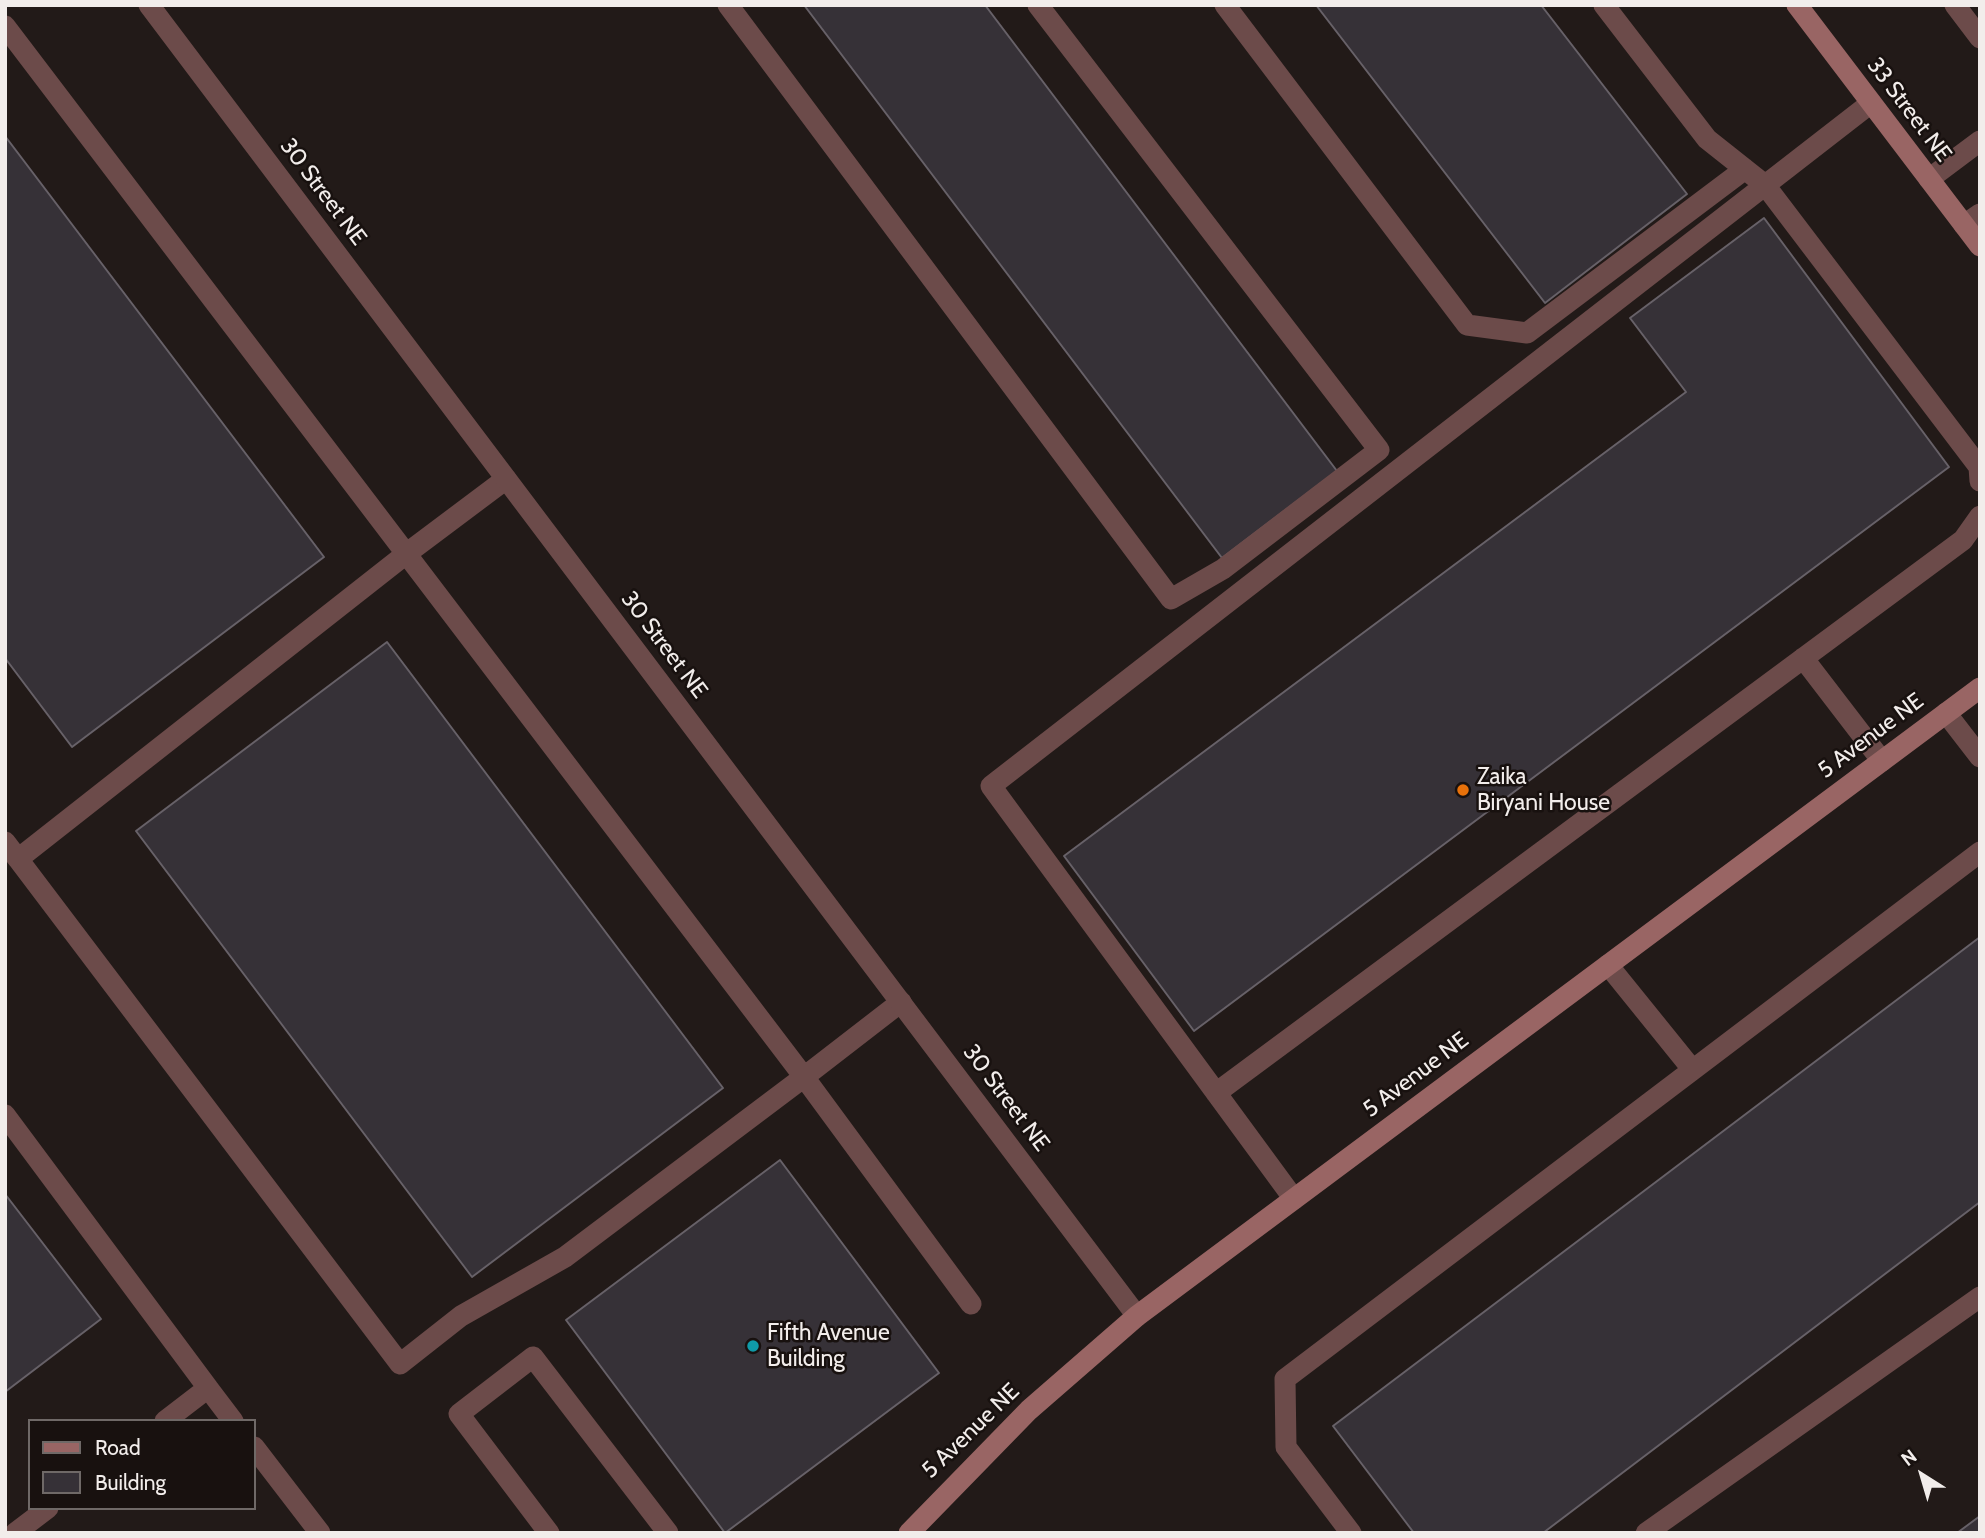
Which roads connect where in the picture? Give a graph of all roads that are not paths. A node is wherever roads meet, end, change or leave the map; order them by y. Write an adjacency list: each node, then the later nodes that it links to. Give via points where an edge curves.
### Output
1 (149, 5): 17 (street, 30 Street NE)
2 (729, 5): 3 (street, via 1171,598 1223,569 1378,450)
3 (1038, 5)
4 (1225, 5): 12 (street, via 1468,325 1527,333)
5 (1604, 5): 12 (street, via 1707,139)
6 (1797, 5): 10 (street, 33 Street NE)
7 (1955, 5): 9 (street)
8 (5, 26): 20 (street)
9 (1980, 38)
10 (1871, 103): 13 (street, 33 Street NE); 14 (street)
11 (1980, 141): 13 (street)
12 (1745, 169): 14 (street)
13 (1929, 179): 15 (street, 33 Street NE)
14 (1765, 185): 18 (street, via 1979,467); 33 (street, via 991,786)
15 (1972, 219): 16 (street, 33 Street NE)
16 (1980, 246)
17 (506, 479): 20 (street); 30 (street, 30 Street NE)
18 (1980, 481)
19 (1980, 516): 21 (street, via 1963,540)
20 (406, 554): 28 (street); 32 (street)
21 (1803, 658): 25 (street); 33 (street)
22 (1980, 688): 23 (street, 5 Avenue NE)
23 (1946, 713): 24 (street); 25 (street, 5 Avenue NE)
24 (1980, 757)
25 (1882, 761): 29 (street, 5 Avenue NE)
26 (5, 842): 28 (street)
27 (1980, 852): 31 (street)
28 (18, 859): 32 (street, via 400,1364 461,1316 565,1257)
29 (1608, 965): 31 (street); 35 (street, 5 Avenue NE)
30 (901, 1002): 32 (street); 38 (street, 30 Street NE)
31 (1692, 1069): 49 (street, via 1284,1380 1286,1447)
32 (804, 1077): 37 (street)
33 (1216, 1093): 35 (street)
34 (5, 1115): 39 (street)
35 (1294, 1199): 38 (street, 5 Avenue NE)
36 (1980, 1297): 50 (street)
37 (971, 1304)
38 (1137, 1316): 48 (street, 5 Avenue NE, via 1029,1409)
39 (208, 1388): 40 (street); 41 (street)
40 (168, 1419)
41 (231, 1419)
42 (256, 1450): 45 (street)
43 (45, 1510): 44 (street)
44 (16, 1533)
45 (320, 1533)
46 (549, 1533): 47 (street, via 459,1414 533,1357)
47 (668, 1533)
48 (909, 1533)
49 (1351, 1533)
50 (1646, 1533)

